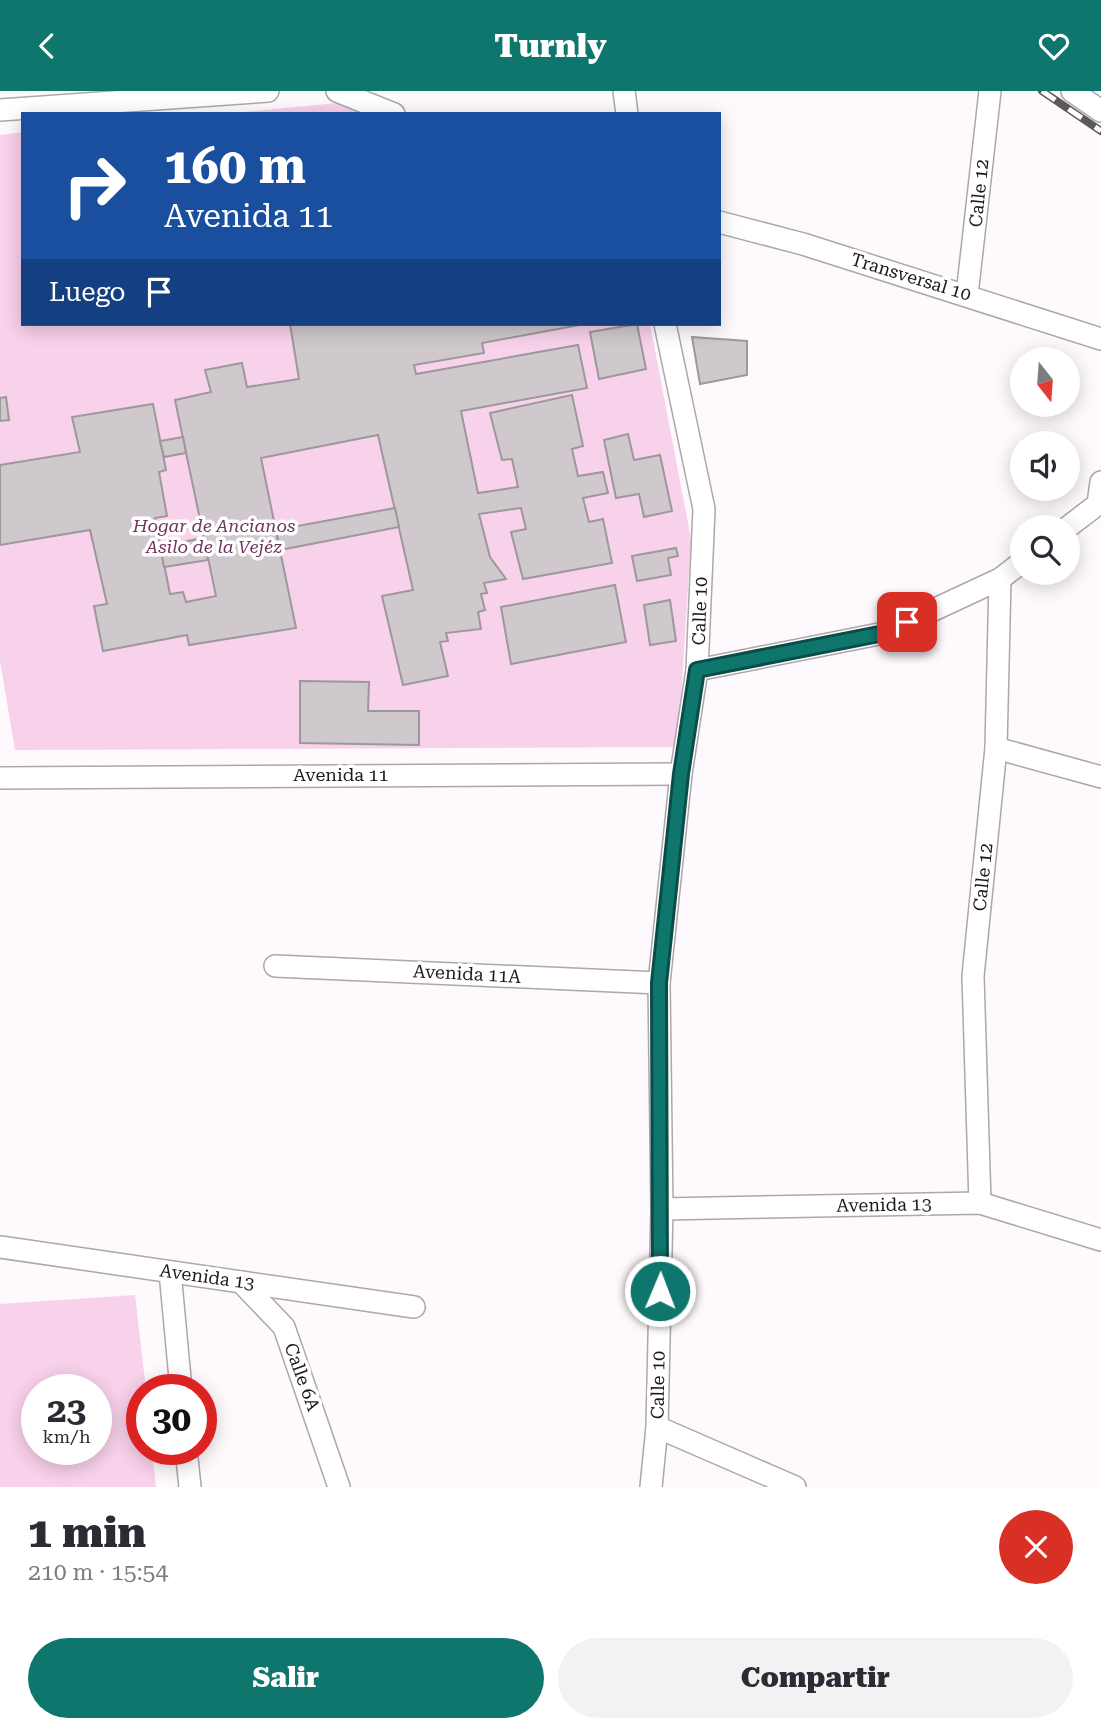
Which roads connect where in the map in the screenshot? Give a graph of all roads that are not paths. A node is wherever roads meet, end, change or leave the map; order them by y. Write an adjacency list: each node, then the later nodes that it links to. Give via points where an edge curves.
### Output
1 (268, 91): 6 (street)
2 (337, 91): 8 (street)
3 (624, 91): 9 (street)
4 (990, 91): 11 (street, Calle 12)
5 (1072, 91): 7 (street)
6 (0, 110)
7 (1101, 111)
8 (389, 112)
9 (627, 112)
10 (721, 223): 11 (street, Transversal 10)
11 (967, 295): 13 (street, Transversal 10)
12 (665, 326): 18 (street, Calle 10, via 704,509)
13 (1101, 339)
14 (1101, 482): 15 (street, via 1098,503)
15 (1080, 517)
16 (1010, 571): 17 (street)
17 (1000, 579): 18 (street, via 884,633); 19 (street, Calle 12)
18 (697, 670): 20 (street, Calle 10)
19 (996, 748): 22 (street); 25 (street, Calle 12, via 974,976)
20 (681, 774): 21 (street, Avenida 11); 24 (street, Calle 10)
21 (0, 778)
22 (1101, 778)
23 (275, 966): 24 (street, Avenida 11A)
24 (659, 983): 26 (street, Calle 10)
25 (981, 1203): 26 (street, Avenida 13); 27 (street, Avenida 13)
26 (662, 1209): 33 (street, Calle 10)
27 (1101, 1240)
28 (0, 1247): 29 (street, Avenida 13)
29 (170, 1272): 30 (street, Avenida 13); 32 (street)
30 (242, 1282): 31 (street, Avenida 13); 36 (street, Calle 6A, via 284,1327)
31 (414, 1307)
32 (180, 1374)
33 (657, 1427): 37 (street, Calle 10); 38 (street)
34 (188, 1465): 35 (street)
35 (190, 1487)
36 (339, 1487)
37 (651, 1487)
38 (795, 1487)

